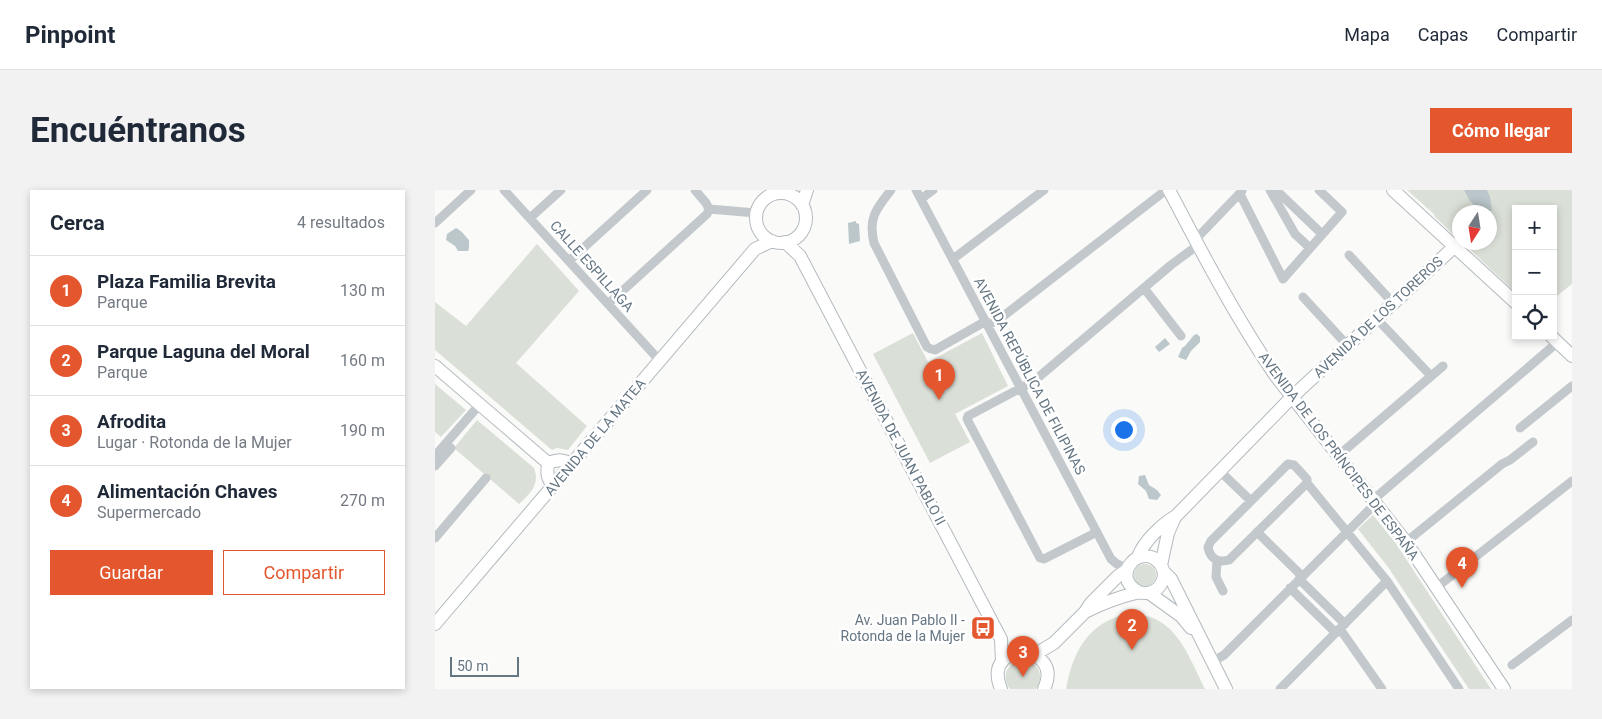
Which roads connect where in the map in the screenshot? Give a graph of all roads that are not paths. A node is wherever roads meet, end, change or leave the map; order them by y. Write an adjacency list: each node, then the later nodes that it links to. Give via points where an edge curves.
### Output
1 (471, 190): 23 (street)
2 (504, 190): 22 (street, CALLE ESPILLAGA)
3 (561, 190): 22 (street)
4 (647, 190): 38 (street)
5 (695, 190): 20 (street)
6 (807, 190): 19 (street)
7 (891, 190): 45 (street, via 875,210 871,229 874,243 927,347 935,350)
8 (933, 190): 17 (street)
9 (1045, 190): 37 (street)
10 (1168, 190): 29 (street, AVENIDA DE LOS PRÍNCIPES DE ESPAÑA); 45 (street, via 997,321)
11 (1270, 190): 31 (street, via 1295,234)
12 (1276, 190): 26 (street)
13 (1319, 190): 26 (street, via 1342,212)
14 (1393, 190): 30 (street)
15 (786, 192): 18 (street); 19 (street)
16 (1241, 192): 29 (street); 31 (street, via 1283,279)
17 (919, 194): 37 (street, AVENIDA REPÚBLICA DE FILIPINAS)
18 (762, 196): 21 (street)
19 (801, 205): 25 (street, via 805,219)
20 (709, 209): 21 (street); 43 (street)
21 (756, 213): 24 (street)
22 (530, 218): 38 (street, CALLE ESPILLAGA)
23 (435, 223)
24 (760, 231): 27 (street); 32 (street, AVENIDA DE LA MATEA)
25 (800, 233): 28 (street); 35 (street, AVENIDA DE JUAN PABLO II)
26 (1322, 234): 31 (street)
27 (772, 241): 28 (street); 32 (street, AVENIDA DE LA MATEA)
28 (785, 242): 35 (street, AVENIDA DE JUAN PABLO II)
29 (1197, 243): 39 (street); 57 (street, AVENIDA DE LOS PRÍNCIPES DE ESPAÑA, via 1259,351)
30 (1452, 244)
31 (1309, 248)
32 (755, 250): 51 (street, AVENIDA DE LA MATEA)
33 (1452, 250): 42 (street, AVENIDA DE LOS TOREROS)
34 (1458, 250): 41 (street)
35 (800, 256): 94 (street, AVENIDA DE JUAN PABLO II)
36 (1349, 256): 42 (street)
37 (953, 259): 45 (street, AVENIDA REPÚBLICA DE FILIPINAS)
38 (569, 261): 43 (street, CALLE ESPILLAGA)
39 (1144, 288): 46 (street); 56 (street, via 1035,381)
40 (1303, 297): 49 (street)
41 (1512, 299)
42 (1393, 303): 44 (street, AVENIDA DE LOS TOREROS)
43 (608, 304): 51 (street, CALLE ESPILLAGA)
44 (1377, 319): 49 (street, AVENIDA DE LOS TOREROS); 54 (street)
45 (987, 323): 56 (street, AVENIDA REPÚBLICA DE FILIPINAS)
46 (1181, 336)
47 (1554, 340): 73 (street)
48 (1556, 340): 50 (street)
49 (1348, 346): 57 (street, AVENIDA DE LOS TOREROS)
50 (1572, 356)
51 (660, 361): 65 (street, AVENIDA DE LA MATEA)
52 (435, 366): 58 (street)
53 (1443, 366): 54 (street)
54 (1431, 376): 62 (street)
55 (1572, 386): 59 (street)
56 (1021, 388): 75 (street, AVENIDA REPÚBLICA DE FILIPINAS); 75 (street, via 967,419 1040,558 1044,559)
57 (1292, 397): 62 (street, AVENIDA DE LOS PRÍNCIPES DE ESPAÑA); 74 (street, AVENIDA DE LOS TOREROS)
58 (480, 404): 63 (street); 64 (street)
59 (1520, 428)
60 (1533, 442): 79 (street, via 1501,464)
61 (451, 448): 66 (street)
62 (1339, 455): 73 (street, AVENIDA DE LOS PRÍNCIPES DE ESPAÑA)
63 (435, 456)
64 (548, 463): 65 (street, via 559,459); 71 (street, via 547,475)
65 (571, 465): 71 (street, AVENIDA DE LA MATEA)
66 (435, 466)
67 (1225, 476): 72 (street)
68 (486, 478): 78 (street)
69 (1572, 481): 86 (street)
70 (1307, 483): 72 (street, via 1294,465 1288,464); 76 (street); 77 (street)
71 (554, 485): 92 (street, AVENIDA DE LA MATEA)
72 (1251, 501): 81 (street, via 1211,541 1209,552)
73 (1375, 501): 77 (street); 79 (street, AVENIDA DE LOS PRÍNCIPES DE ESPAÑA)
74 (1175, 516): 80 (street, AVENIDA DE LOS TOREROS, via 1141,549); 83 (street, AVENIDA DE LOS TOREROS, via 1168,533)
75 (1097, 532): 82 (street, AVENIDA REPÚBLICA DE FILIPINAS, via 1111,559)
76 (1257, 532): 81 (street, via 1229,560); 84 (street)
77 (1347, 532): 84 (street); 85 (street)
78 (435, 538)
79 (1406, 542): 86 (street, AVENIDA DE LOS PRÍNCIPES DE ESPAÑA)
80 (1138, 557): 82 (street); 83 (street, via 1149,556)
81 (1217, 561): 88 (street, via 1216,577)
82 (1127, 569): 89 (street, via 1127,581 1134,590); 90 (street)
83 (1163, 569): 89 (street, via 1164,578 1159,588); 95 (street)
84 (1301, 577): 87 (street); 93 (street)
85 (1387, 581): 93 (street); 108 (street)
86 (1437, 587): 109 (street, AVENIDA DE LOS PRÍNCIPES DE ESPAÑA)
87 (1290, 588): 93 (street); 100 (street, via 1224,655)
88 (1223, 591)
89 (1144, 593): 90 (street); 95 (street, via 1181,616)
90 (1085, 612): 96 (street)
91 (1572, 620): 102 (street)
92 (435, 624)
93 (1340, 628): 106 (street); 107 (street)
94 (1001, 639): 97 (street, AVENIDA DE JUAN PABLO II); 99 (street, AVENIDA DE JUAN PABLO II)
95 (1201, 640): 100 (street)
96 (1054, 643): 98 (street); 101 (street)
97 (1018, 652): 98 (street); 99 (street)
98 (1033, 654): 101 (street)
99 (1002, 662): 103 (street, AVENIDA DE JUAN PABLO II, via 997,676)
100 (1212, 662): 105 (street)
101 (1045, 665): 104 (street, via 1047,680)
102 (1512, 666)
103 (1001, 689)
104 (1044, 689)
105 (1226, 689)
106 (1280, 689)
107 (1382, 689)
108 (1459, 689)
109 (1504, 689)

